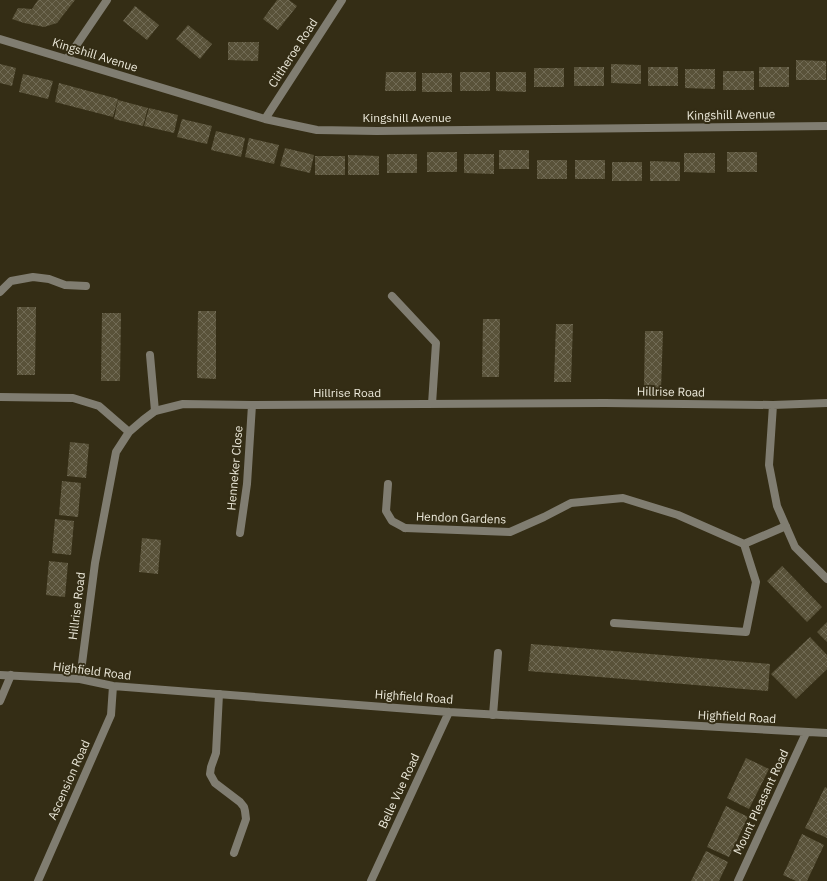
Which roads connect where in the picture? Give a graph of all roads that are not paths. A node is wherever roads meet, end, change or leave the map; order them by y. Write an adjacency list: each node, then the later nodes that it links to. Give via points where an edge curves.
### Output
1 (107, 0): 4 (street)
2 (342, 0): 5 (street, Clitheroe Road)
3 (0, 39): 4 (street, Kingshill Avenue)
4 (67, 60): 5 (street, Kingshill Avenue)
5 (265, 119): 6 (street, Kingshill Avenue, via 316,130 393,131)
6 (827, 126)
7 (86, 286): 8 (street, via 64,285 33,277 11,282)
8 (0, 292)
9 (392, 296): 13 (street, via 436,342)
10 (150, 355): 16 (street)
11 (0, 397): 17 (street, via 73,398 99,406)
12 (827, 403): 15 (street, Hillrise Road)
13 (432, 404): 14 (street, Hillrise Road); 15 (street, Hillrise Road)
14 (252, 405): 16 (street, Hillrise Road, via 183,404); 20 (street, Henneker Close, via 247,484)
15 (773, 405): 19 (street, via 769,465 778,506)
16 (156, 411): 17 (street, Hillrise Road)
17 (129, 432): 27 (street, Hillrise Road, via 116,452 95,563)
18 (388, 484): 21 (street, Hendon Gardens, via 386,511 392,521 405,528 510,532 571,503 623,498 678,515)
19 (786, 526): 21 (street); 22 (street, via 795,547)
20 (240, 533)
21 (744, 544): 23 (street, via 756,582 746,632)
22 (827, 579)
23 (614, 623)
24 (498, 653): 32 (street)
25 (0, 675): 26 (street, Highfield Road)
26 (12, 675): 27 (street, Highfield Road); 30 (street)
27 (80, 679): 28 (street, Highfield Road)
28 (113, 686): 29 (street, Highfield Road); 36 (street, Ascension Road, via 111,715)
29 (219, 694): 31 (street, Highfield Road); 35 (street, via 216,753 210,774 215,782 244,806 246,811 246,820)
30 (0, 701)
31 (449, 712): 32 (street, Highfield Road); 37 (street, Belle Vue Road)
32 (493, 715): 33 (street, Highfield Road)
33 (806, 733): 34 (street, Highfield Road); 38 (street, Mount Pleasant Road)
34 (827, 733)
35 (234, 853)
36 (38, 881)
37 (371, 881)
38 (738, 881)

